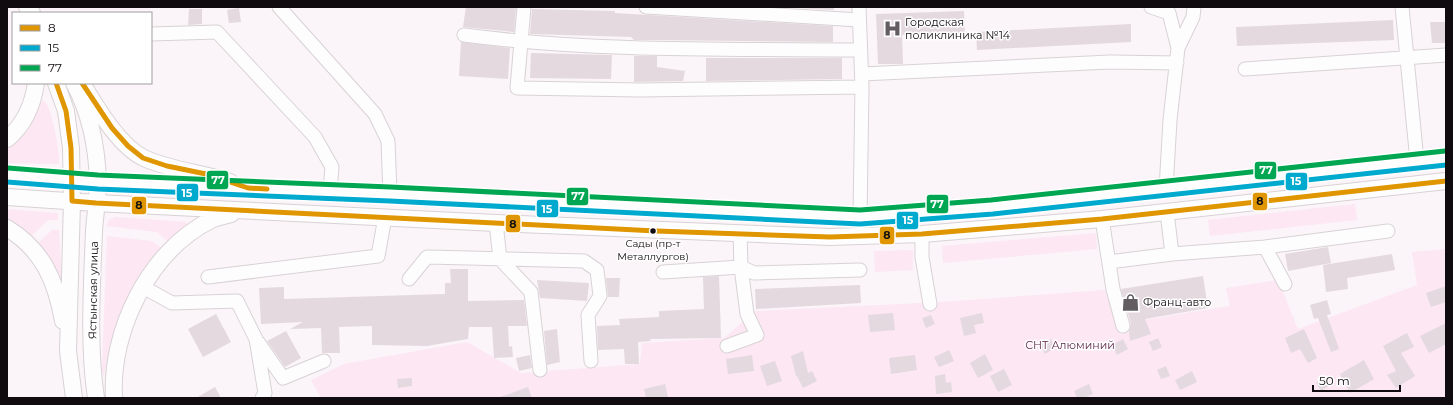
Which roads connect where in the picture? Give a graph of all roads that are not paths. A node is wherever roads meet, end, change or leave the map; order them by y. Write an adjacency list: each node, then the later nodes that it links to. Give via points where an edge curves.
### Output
1 (279, 7): 32 (lane, via 375,114 388,141)
2 (524, 7): 10 (lane)
3 (646, 7): 7 (lane)
4 (1151, 7): 11 (lane, via 1169,13)
5 (1194, 7): 11 (lane, via 1193,17)
6 (1402, 7): 14 (lane)
7 (859, 14): 12 (lane)
8 (152, 34): 31 (lane, via 217,32 315,137 332,167)
9 (464, 35): 10 (lane)
10 (520, 42): 12 (lane, via 696,49); 17 (lane, via 517,88 640,90)
11 (1178, 48): 15 (lane)
12 (860, 50): 17 (lane)
13 (1446, 55): 14 (lane)
14 (1406, 56): 16 (lane); 24 (lane)
15 (1177, 63): 17 (lane, via 1110,62); 30 (lane, via 1170,120)
16 (1245, 69)
17 (862, 80): 39 (lane)
18 (36, 84): 22 (main road, via 33,102 16,131)
19 (56, 84): 26 (main road, Ястынская улица, via 66,111)
20 (74, 84): 28 (main road, Ястынская улица, via 82,99 94,141)
21 (83, 84): 29 (main road, via 112,128 143,158)
22 (7, 139)
23 (1446, 158): 24 (main road)
24 (1417, 162): 30 (main road)
25 (7, 175): 26 (main road)
26 (72, 180): 28 (main road); 34 (main road, Ястынская улица)
27 (1446, 180): 37 (main road)
28 (98, 182): 29 (main road); 35 (main road, Ястынская улица)
29 (248, 188): 31 (main road)
30 (1166, 189): 39 (main road, via 992,207)
31 (330, 192): 32 (main road)
32 (390, 194): 39 (main road)
33 (7, 197): 34 (main road)
34 (72, 201): 35 (main road); 61 (main road, Ястынская улица)
35 (96, 203): 36 (main road); 66 (main road, Ястынская улица, via 92,351)
36 (247, 210): 38 (main road); 56 (main road, via 212,220 189,233 162,260)
37 (1167, 212): 40 (main road); 47 (lane)
38 (384, 217): 41 (main road); 53 (lane, via 378,256)
39 (860, 217)
40 (1102, 219): 45 (main road); 49 (lane)
41 (496, 223): 44 (main road); 48 (lane)
42 (7, 228): 61 (main road, via 30,245 48,269 59,296)
43 (1388, 231): 46 (lane)
44 (740, 233): 45 (main road, via 830,237); 50 (lane)
45 (922, 234): 57 (lane, via 922,257)
46 (1265, 247): 47 (lane); 55 (lane)
47 (1172, 254): 49 (lane)
48 (500, 259): 54 (lane, via 427,257); 63 (lane, via 584,261 597,270 600,296 588,314); 64 (lane, via 531,292)
49 (1109, 262): 58 (lane)
50 (741, 267): 51 (lane, via 754,273); 52 (lane); 60 (lane, via 747,314 757,334)
51 (860, 270)
52 (663, 272)
53 (208, 277)
54 (409, 279)
55 (1285, 284)
56 (143, 287): 59 (lane, via 172,303 237,301); 67 (main road, via 127,320 116,354)
57 (930, 304)
58 (1123, 326)
59 (256, 339): 62 (lane, via 283,378); 68 (lane, via 265,393)
60 (727, 346)
61 (68, 351): 65 (main road, Ястынская улица)
62 (324, 361)
63 (591, 361)
64 (540, 370)
65 (74, 398)
66 (96, 398)
67 (114, 398)
68 (262, 398)

